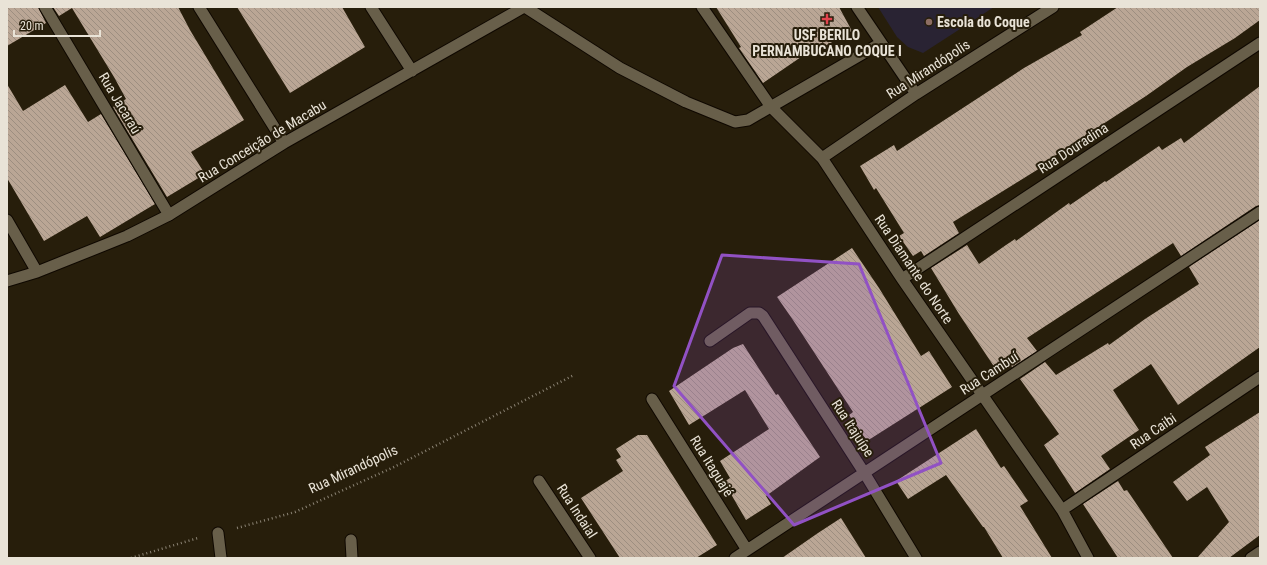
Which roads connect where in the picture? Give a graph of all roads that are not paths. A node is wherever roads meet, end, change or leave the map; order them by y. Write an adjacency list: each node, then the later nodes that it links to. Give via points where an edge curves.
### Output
1 (45, 7): 16 (street, Rua Jacaraú)
2 (199, 7): 13 (street)
3 (371, 7): 10 (street)
4 (524, 7): 10 (street, Rua Conceição de Macabu); 12 (street, Rua Conceição de Macabu, via 620,68 686,102 735,122 748,120)
5 (702, 7): 12 (street, Rua Diamante do Norte)
6 (857, 7): 8 (street)
7 (1053, 7): 11 (street, Rua Mirandópolis)
8 (881, 43): 11 (street); 12 (street)
9 (1260, 43): 19 (street, Rua Douradina)
10 (412, 71): 13 (street, Rua Conceição de Macabu)
11 (916, 94): 14 (street, Rua Mirandópolis)
12 (771, 107): 14 (street, Rua Diamante do Norte)
13 (284, 143): 16 (street, Rua Conceição de Macabu)
14 (822, 158): 19 (street, Rua Diamante do Norte)
15 (1260, 212): 23 (street, Rua Cambuí)
16 (169, 215): 18 (street, Rua Conceição de Macabu, via 127,236)
17 (7, 220): 18 (street)
18 (37, 272): 20 (street, Rua Conceição de Macabu)
19 (902, 279): 23 (street, Rua Diamante do Norte)
20 (7, 281)
21 (710, 341): 25 (street, Rua Itajuípe, via 750,313 759,313 763,316)
22 (1260, 377): 27 (street, Rua Caibi)
23 (983, 395): 25 (street, Rua Cambuí); 27 (street, Rua Diamante do Norte)
24 (652, 399): 30 (street, Rua Itaguajé)
25 (865, 474): 30 (street, Rua Cambuí); 36 (street, Rua Itajuípe)
26 (539, 481): 34 (street, Rua Indaial)
27 (1062, 510): 37 (street, Rua Diamante do Norte)
28 (218, 533): 32 (street)
29 (351, 540): 33 (street)
30 (747, 550): 35 (street, Rua Cambuí)
31 (1260, 552): 38 (street)
32 (222, 558)
33 (352, 558)
34 (590, 558)
35 (735, 558)
36 (916, 558)
37 (1088, 558)
38 (1251, 558)

